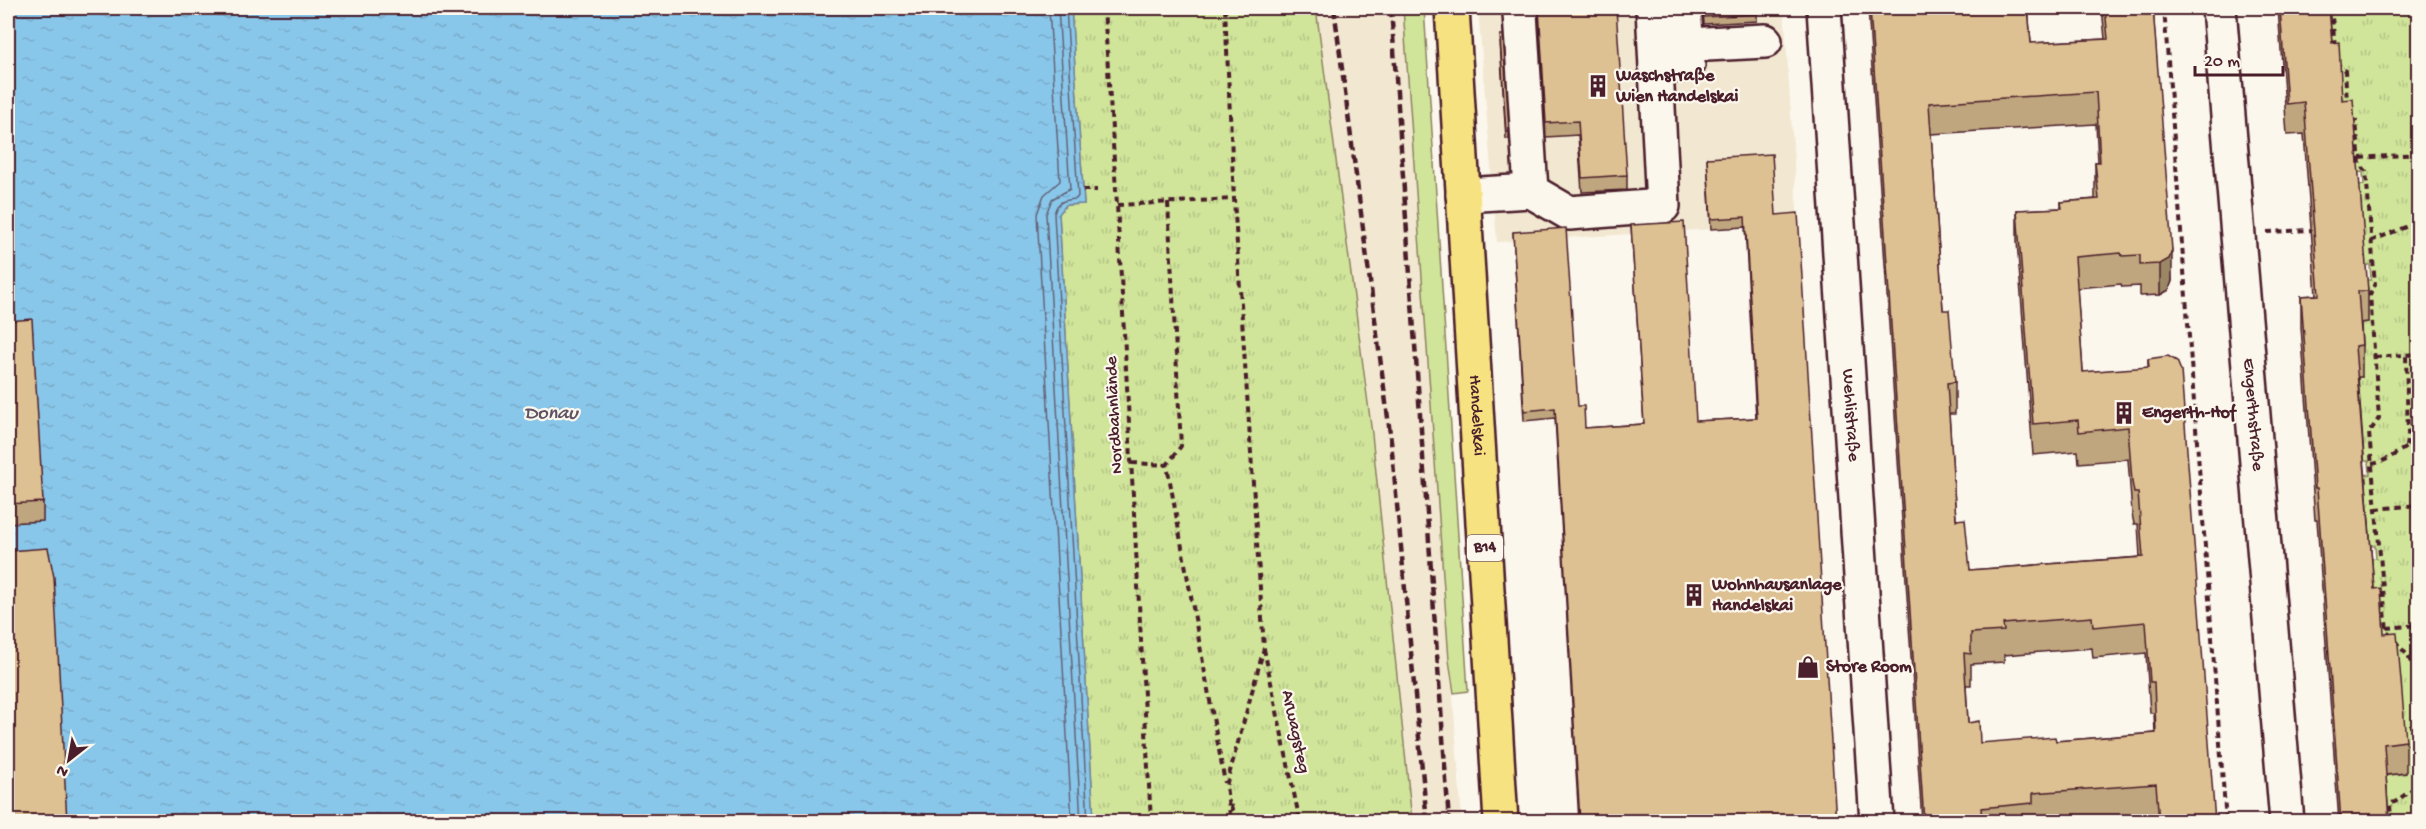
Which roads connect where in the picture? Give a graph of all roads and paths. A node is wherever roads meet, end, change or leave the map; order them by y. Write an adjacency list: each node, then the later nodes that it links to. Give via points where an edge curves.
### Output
1 (1104, 8): 22 (path, Nordbahnlände)
2 (1225, 8): 20 (path)
3 (1452, 8): 19 (main road, Handelskai / B14)
4 (1523, 8): 18 (street, via 1520,13)
5 (1653, 8): 13 (street)
6 (1684, 8): 12 (street)
7 (1824, 8): 51 (street, Wehlistraße)
8 (2164, 8): 52 (path)
9 (2219, 8): 27 (street, Engerthstraße)
10 (2331, 8): 15 (path, via 2336,62 2345,71 2349,122 2356,121)
11 (1765, 41): 12 (street)
12 (1687, 45): 13 (street, via 1688,64)
13 (1656, 67): 18 (street, via 1663,206 1604,201 1569,213)
14 (2418, 154): 15 (path)
15 (2360, 158): 25 (path, via 2366,171)
16 (1083, 190): 17 (path)
17 (1097, 190)
18 (1531, 190): 19 (street)
19 (1463, 195): 50 (main road, Handelskai / B14)
20 (1234, 199): 21 (path); 41 (path)
21 (1168, 203): 22 (path); 36 (path, via 1181,446)
22 (1117, 205): 34 (path, Nordbahnlände)
23 (2418, 222): 28 (path)
24 (2360, 226): 25 (path)
25 (2370, 227): 28 (path)
26 (2312, 230): 27 (path)
27 (2238, 233): 53 (street, Engerthstraße)
28 (2371, 241): 31 (path)
29 (2418, 354): 30 (path)
30 (2406, 355): 31 (path); 33 (path)
31 (2375, 357): 35 (path, via 2379,418 2369,433)
32 (2418, 442): 33 (path)
33 (2406, 446): 35 (path, via 2394,457)
34 (1132, 464): 36 (path); 47 (path, Nordbahnlände)
35 (2372, 464): 38 (path)
36 (1167, 465): 46 (path)
37 (2418, 505): 38 (path)
38 (2376, 509): 40 (path)
39 (2418, 625): 40 (path)
40 (2387, 628): 42 (path, via 2408,656)
41 (1264, 648): 46 (path); 49 (path, Arwagsteg)
42 (2418, 678)
43 (2409, 726): 44 (path)
44 (2418, 726)
45 (2418, 785): 54 (path, via 2390,803)
46 (1226, 786): 48 (path)
47 (1151, 822)
48 (1233, 822)
49 (1300, 822)
50 (1501, 822)
51 (1877, 822)
52 (2226, 822)
53 (2287, 822)
54 (2391, 822)

